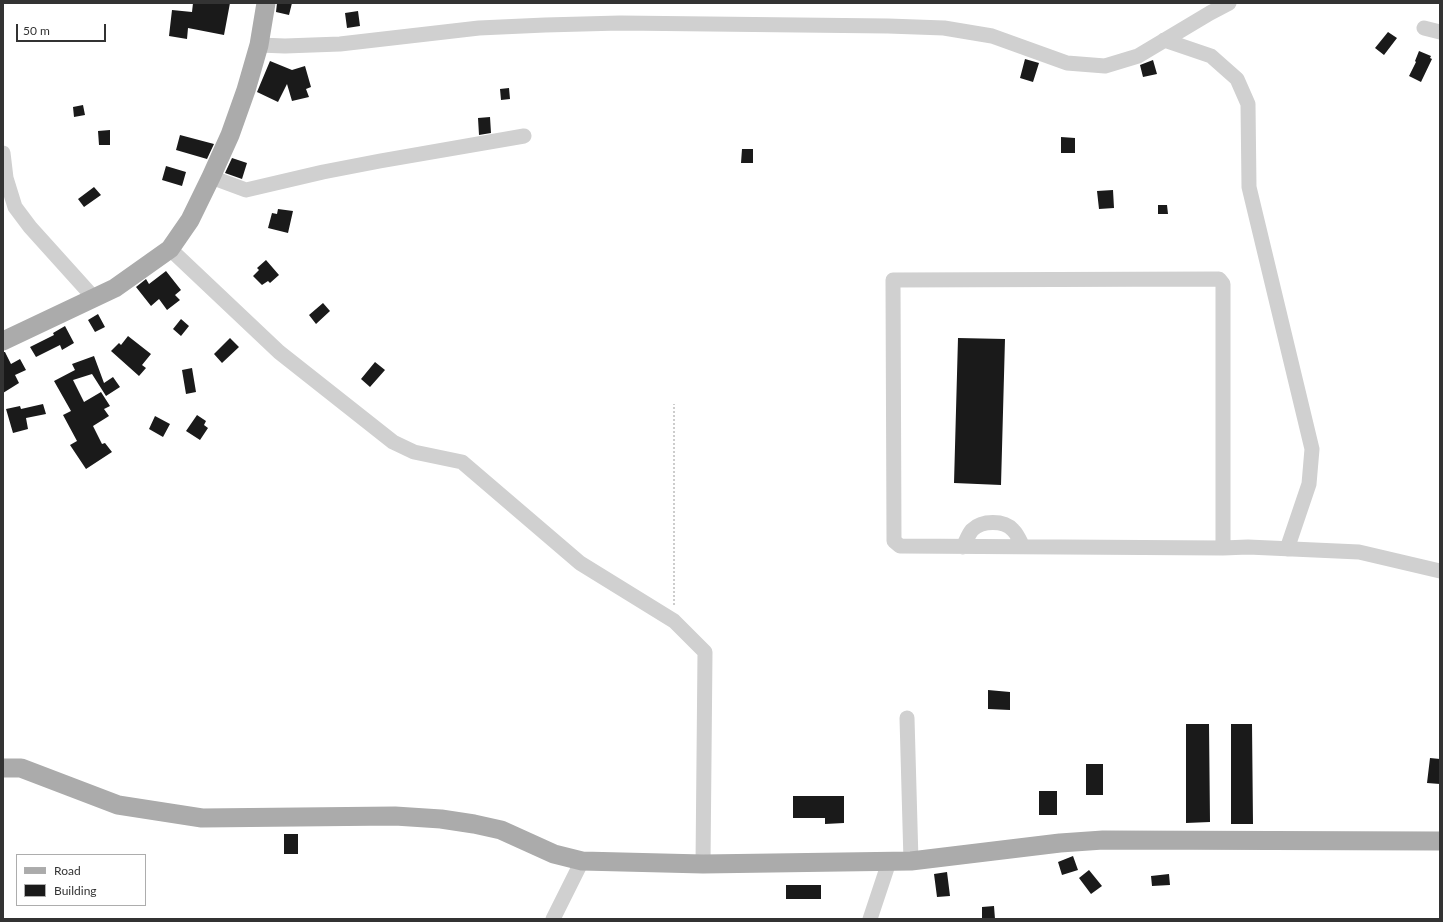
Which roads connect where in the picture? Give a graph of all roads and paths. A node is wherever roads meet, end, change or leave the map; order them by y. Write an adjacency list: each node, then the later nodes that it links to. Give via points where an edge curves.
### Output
1 (266, 3): 6 (main road)
2 (1229, 3): 5 (street)
3 (1424, 28): 4 (street)
4 (1440, 32)
5 (1164, 40): 6 (street, via 1138,56 1105,66 1067,63 985,35 944,28 888,26 620,23 479,28 340,44); 17 (street, via 1211,56 1237,79 1248,104 1249,187 1312,449 1309,484)
6 (258, 45): 9 (main road, via 230,135)
7 (524, 136): 9 (street, via 380,160 246,190)
8 (3, 153): 11 (street, via 6,178 15,207)
9 (211, 177): 10 (main road, via 190,220)
10 (170, 249): 11 (main road, via 115,288); 19 (street, via 279,352 393,442 414,452 462,462 580,563)
11 (94, 298): 12 (main road)
12 (3, 341)
13 (674, 404): 19 (path)
14 (963, 547): 15 (street); 15 (street, via 973,529 980,524 992,522 1006,525 1013,530); 16 (street, via 900,546 894,541 893,280 1219,279 1223,284)
15 (1023, 547): 16 (street)
16 (1223, 548): 17 (street)
17 (1287, 549): 18 (street, via 1360,552)
18 (1440, 572)
19 (674, 621): 26 (street, via 705,652)
20 (907, 718): 24 (street)
21 (3, 768): 23 (main road, via 21,768 118,805 202,818 395,816 474,824 501,830 554,854)
22 (1440, 841): 24 (main road, via 1103,840 1060,842)
23 (582, 861): 26 (main road); 27 (street)
24 (911, 861): 25 (main road)
25 (889, 862): 26 (main road); 28 (street)
26 (703, 864)
27 (553, 919)
28 (870, 919)

